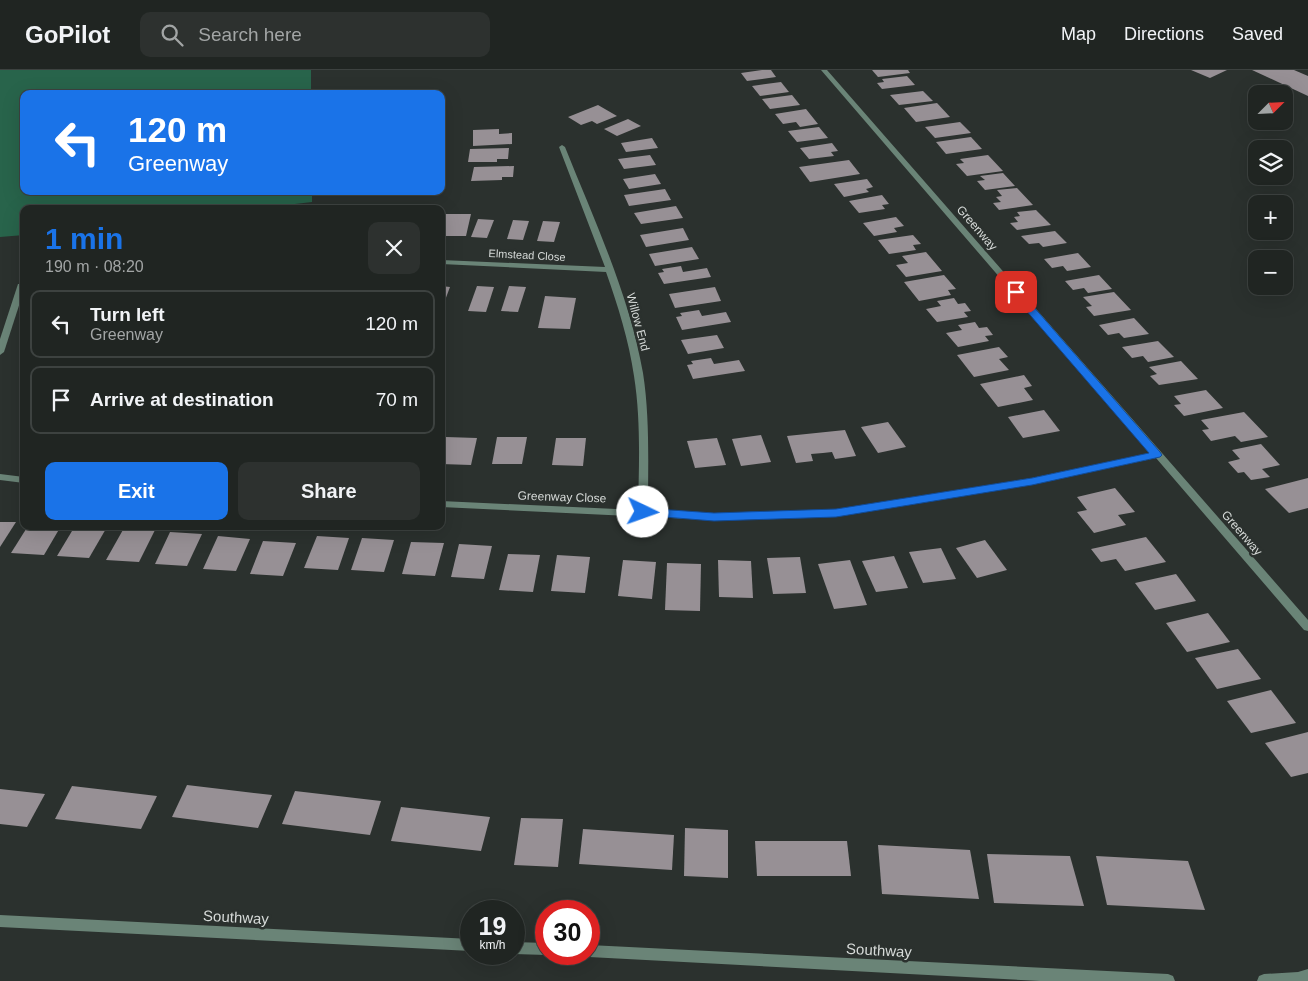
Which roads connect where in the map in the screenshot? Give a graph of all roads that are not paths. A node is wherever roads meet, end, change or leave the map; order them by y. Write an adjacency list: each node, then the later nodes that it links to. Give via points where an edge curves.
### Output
1 (824, 70): 7 (street, Greenway)
2 (562, 147): 4 (street, Willow End)
3 (445, 262): 4 (street, Elmstead Close)
4 (611, 270): 11 (street, Willow End, via 635,357 643,425)
5 (20, 289): 6 (street)
6 (0, 352)
7 (1156, 455): 11 (street, Greenway Close, via 1032,481 836,513 714,517); 12 (street, Greenway)
8 (0, 477): 9 (street)
9 (20, 480)
10 (445, 504): 11 (street, Greenway Close)
11 (643, 512)
12 (1308, 627)
13 (0, 921): 14 (street, Southway)
14 (460, 944)
15 (600, 952): 17 (street, Southway)
16 (1308, 976): 18 (street)
17 (1168, 981)
18 (1264, 981)

